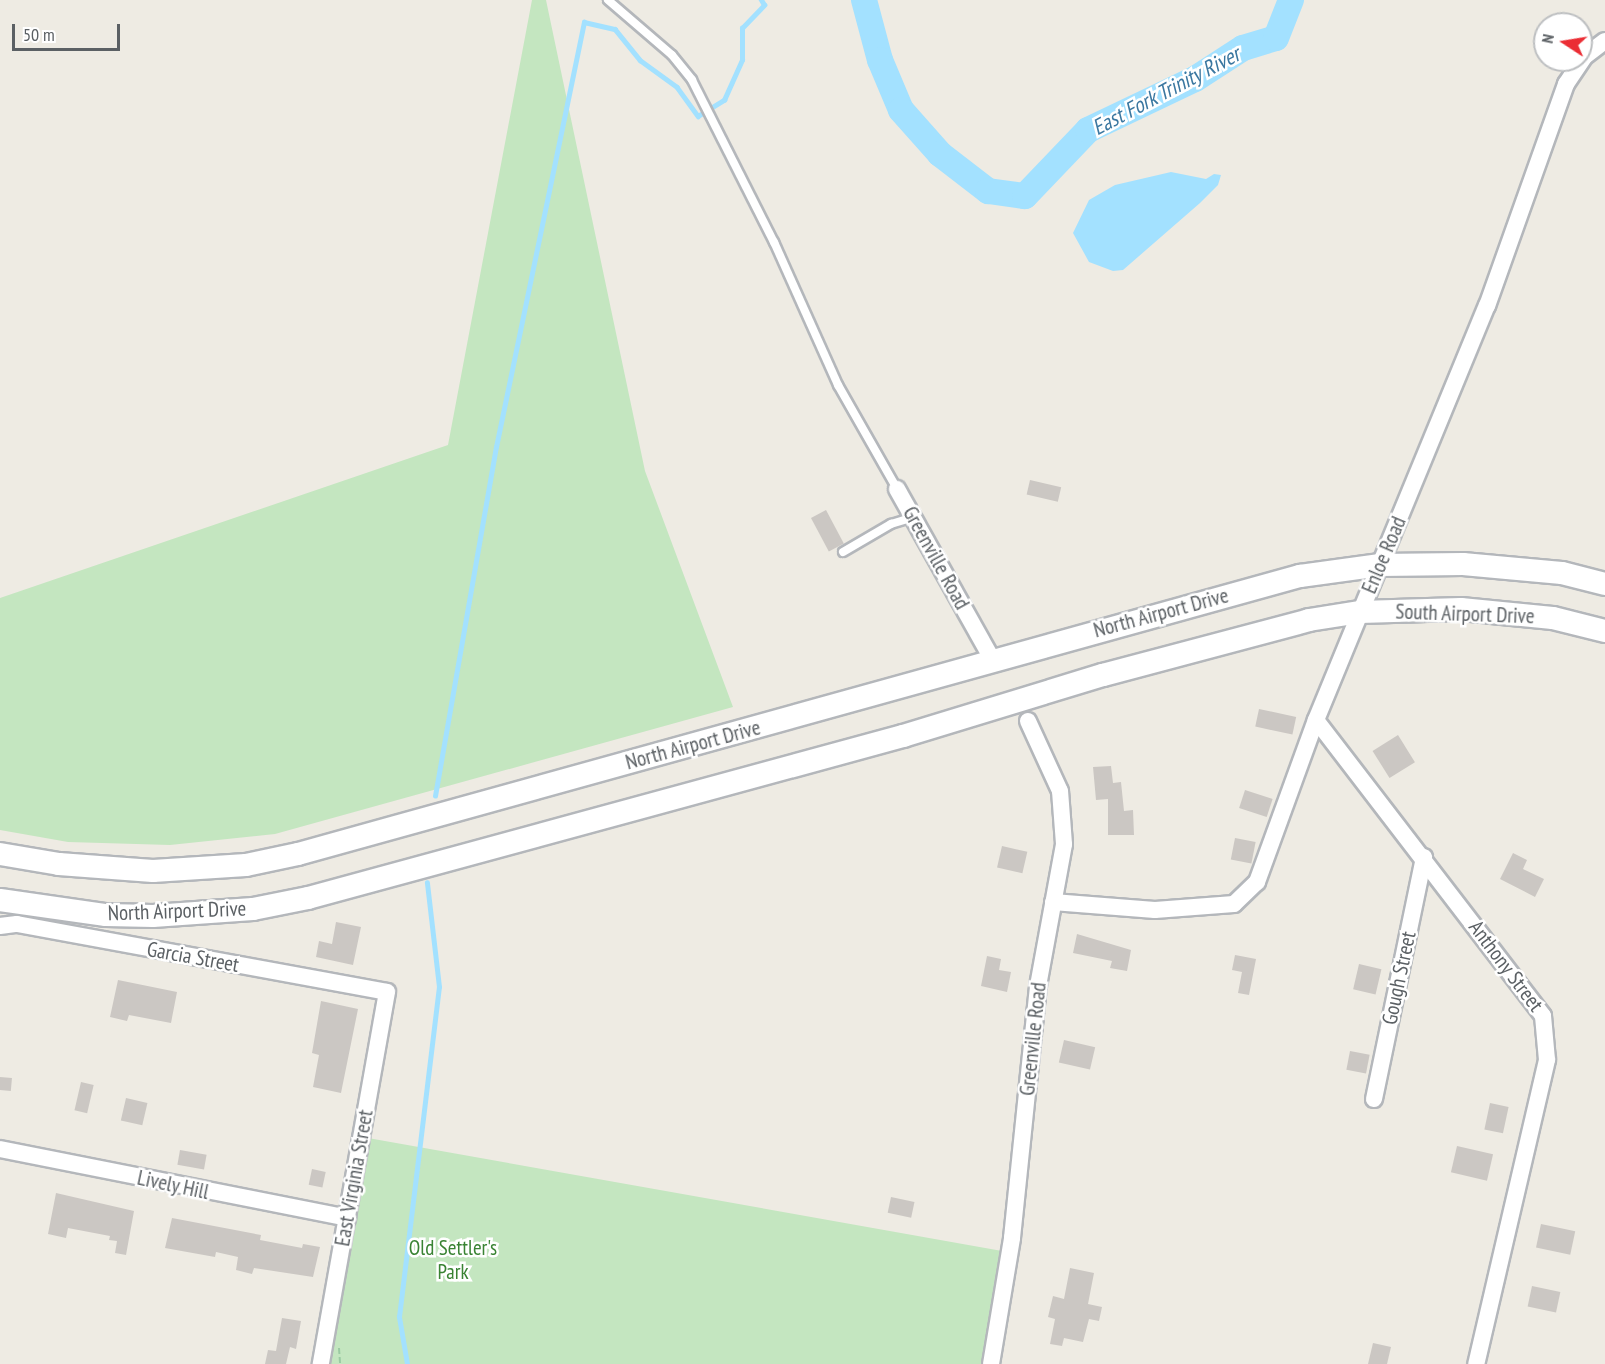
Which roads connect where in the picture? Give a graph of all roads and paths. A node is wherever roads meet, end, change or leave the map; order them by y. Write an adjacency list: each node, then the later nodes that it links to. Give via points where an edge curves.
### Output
1 (608, 0): 3 (lane, via 672,55 692,80 774,242 838,385)
2 (1605, 40): 6 (street, Enloe Road, via 1585,56 1566,84 1487,306)
3 (897, 489): 4 (street, Greenville Road)
4 (915, 517): 5 (lane, via 891,524); 10 (street, Greenville Road)
5 (843, 552)
6 (1380, 565): 7 (main road, via 1510,566); 8 (street, Enloe Road); 10 (main road, North Airport Drive, via 1300,576)
7 (1605, 584)
8 (1360, 612): 9 (main road, South Airport Drive, via 1416,608 1506,611); 11 (street, Enloe Road); 15 (main road, North Airport Drive, via 1309,620 1115,672 903,736 308,898 253,909 153,916 106,915)
9 (1605, 631)
10 (992, 659): 13 (main road, North Airport Drive, via 892,692 426,820 246,864 200,870 109,870)
11 (1316, 720): 14 (street, Anthony Street); 16 (street, Enloe Road, via 1257,882 1234,904 1155,910)
12 (1028, 721): 16 (street, Greenville Road, via 1056,780 1062,807 1064,844)
13 (0, 854)
14 (1424, 857): 19 (street, Gough Street); 24 (street, Anthony Street, via 1544,1016 1548,1035 1547,1060)
15 (0, 900)
16 (1053, 902): 23 (street, Greenville Road, via 1038,986 1011,1249)
17 (0, 926): 18 (street, Garcia Street, via 17,924)
18 (387, 992): 21 (street, East Virginia Street)
19 (1374, 1099)
20 (0, 1149): 21 (street, Lively Hill)
21 (346, 1218): 22 (street, East Virginia Street)
22 (321, 1364)
23 (991, 1364)
24 (1476, 1364)

